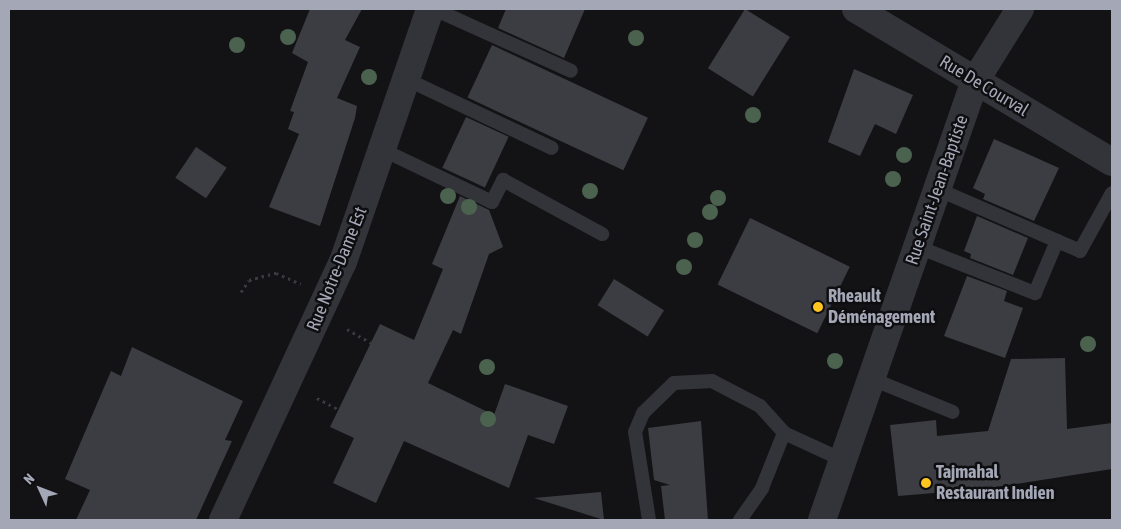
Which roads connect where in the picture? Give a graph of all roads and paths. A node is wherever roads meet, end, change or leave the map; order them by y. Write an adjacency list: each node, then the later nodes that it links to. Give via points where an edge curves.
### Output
1 (430, 9): 6 (street, Rue Notre-Dame Est)
2 (434, 9): 5 (lane)
3 (856, 9): 7 (street, Rue De Courval)
4 (1020, 9): 7 (street, Rue Saint-Jean-Baptiste)
5 (571, 71)
6 (406, 79): 8 (lane); 9 (street, Rue Notre-Dame Est)
7 (975, 81): 10 (street, Rue De Courval); 11 (street, Rue Saint-Jean-Baptiste)
8 (552, 148)
9 (383, 150): 13 (lane, via 492,202 503,180); 26 (street, Rue Notre-Dame Est, via 343,262)
10 (1112, 162)
11 (938, 189): 14 (lane); 15 (street, Rue Saint-Jean-Baptiste)
12 (1112, 193): 14 (lane, via 1080,251)
13 (602, 234)
14 (1057, 242): 15 (lane, via 1035,293)
15 (918, 247): 20 (street, Rue Saint-Jean-Baptiste)
16 (308, 287): 17 (path, via 276,272 249,280)
17 (241, 292)
18 (347, 329): 19 (path)
19 (371, 343)
20 (872, 379): 23 (lane); 25 (street, Rue Saint-Jean-Baptiste)
21 (317, 398): 22 (path)
22 (338, 409)
23 (953, 412)
24 (784, 433): 25 (lane); 27 (lane, via 760,406 712,381 674,383 643,412 635,432); 28 (lane, via 762,488)
25 (843, 460): 29 (street, Rue Saint-Jean-Baptiste)
26 (223, 520)
27 (649, 520)
28 (740, 520)
29 (822, 520)

